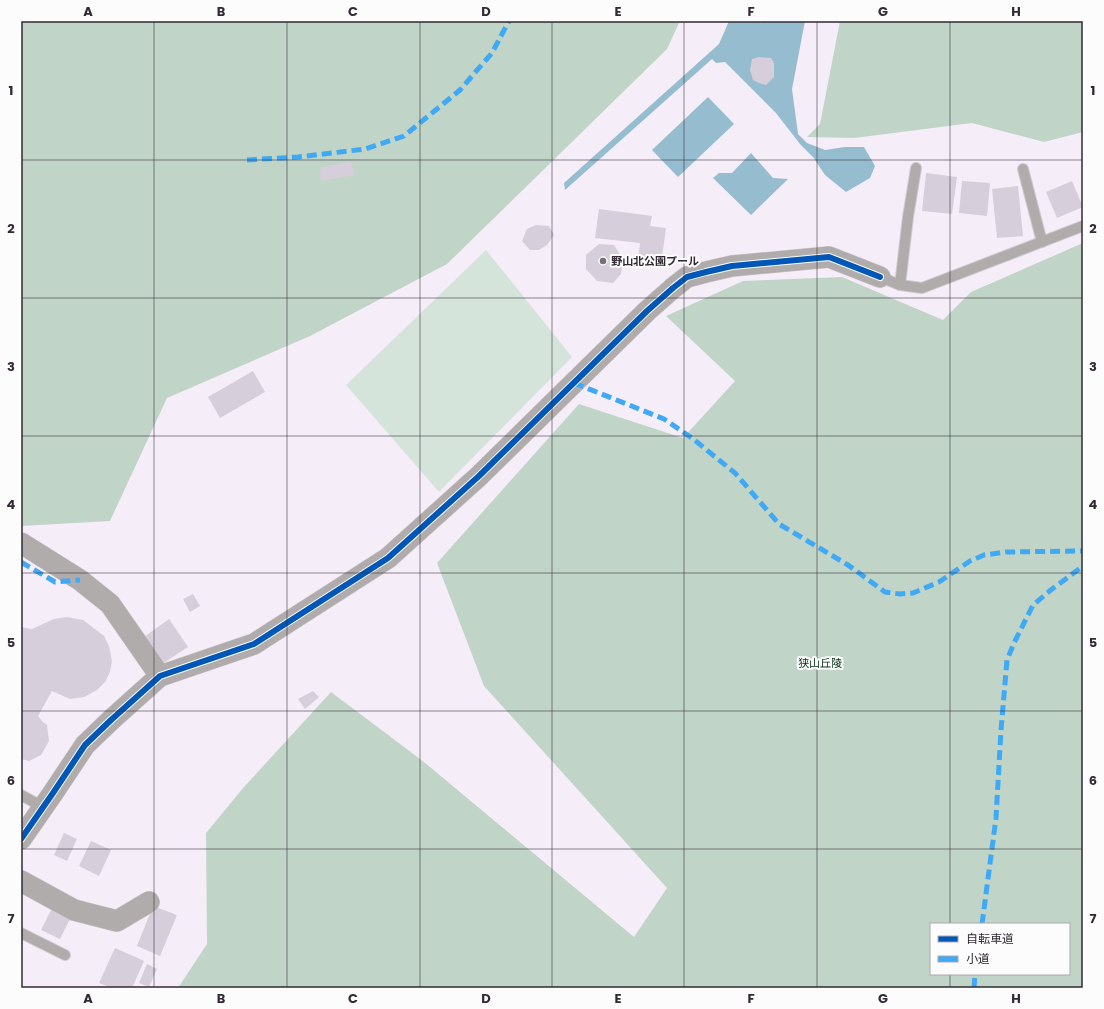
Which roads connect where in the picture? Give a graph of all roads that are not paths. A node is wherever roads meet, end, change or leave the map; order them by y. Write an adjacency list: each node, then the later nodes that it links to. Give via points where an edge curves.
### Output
1 (916, 168): 6 (lane)
2 (1023, 169): 4 (lane)
3 (1083, 226): 4 (lane)
4 (1042, 242): 6 (lane, via 922,288)
5 (880, 277): 6 (lane); 8 (street, via 829,257 732,266 687,277 648,311 479,476 388,558 254,644)
6 (900, 285)
7 (21, 544): 8 (street, via 80,580 110,604)
8 (160, 676): 10 (street, via 85,745)
9 (21, 795): 10 (lane)
10 (43, 807): 11 (street)
11 (21, 839)
12 (21, 881): 13 (street, via 74,910 117,921)
13 (149, 902)
14 (21, 933): 15 (lane)
15 (65, 955)

